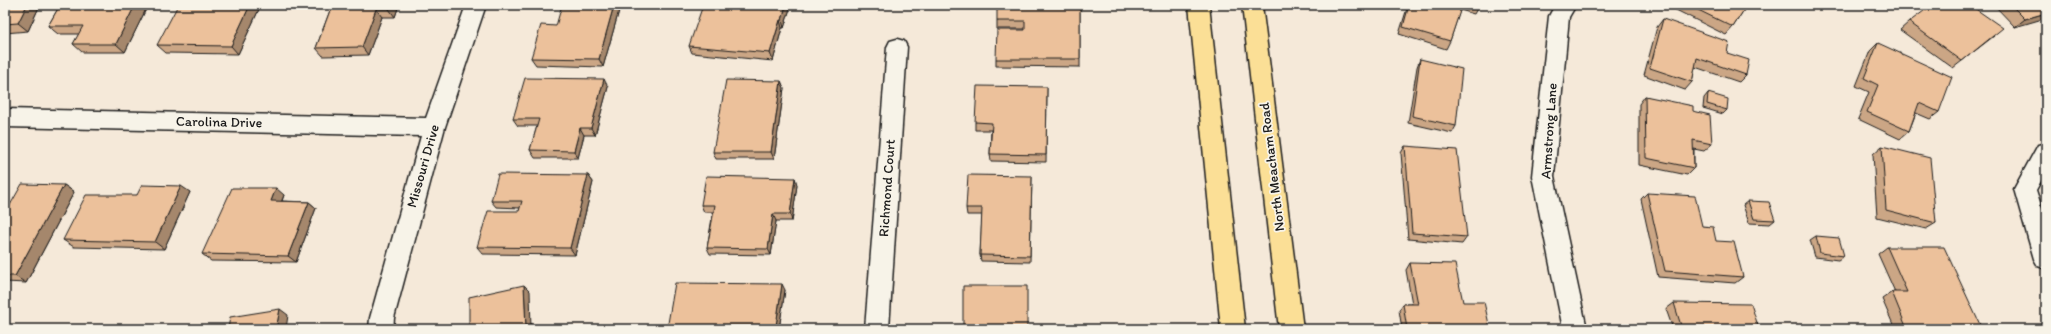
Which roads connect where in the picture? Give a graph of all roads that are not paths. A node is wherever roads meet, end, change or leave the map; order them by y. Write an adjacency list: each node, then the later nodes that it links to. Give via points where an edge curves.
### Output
1 (476, 5): 7 (street, Missouri Drive)
2 (1199, 5): 12 (main road)
3 (1252, 5): 13 (main road, North Meacham Road)
4 (1566, 5): 14 (street, Armstrong Lane, via 1559,16 1543,176)
5 (897, 48): 11 (street, Richmond Court)
6 (5, 118): 7 (street, Carolina Drive)
7 (434, 127): 10 (street, Missouri Drive)
8 (2046, 152): 9 (street, via 2025,188)
9 (2046, 259)
10 (381, 329)
11 (877, 329)
12 (1233, 329)
13 (1291, 329)
14 (1575, 329)

